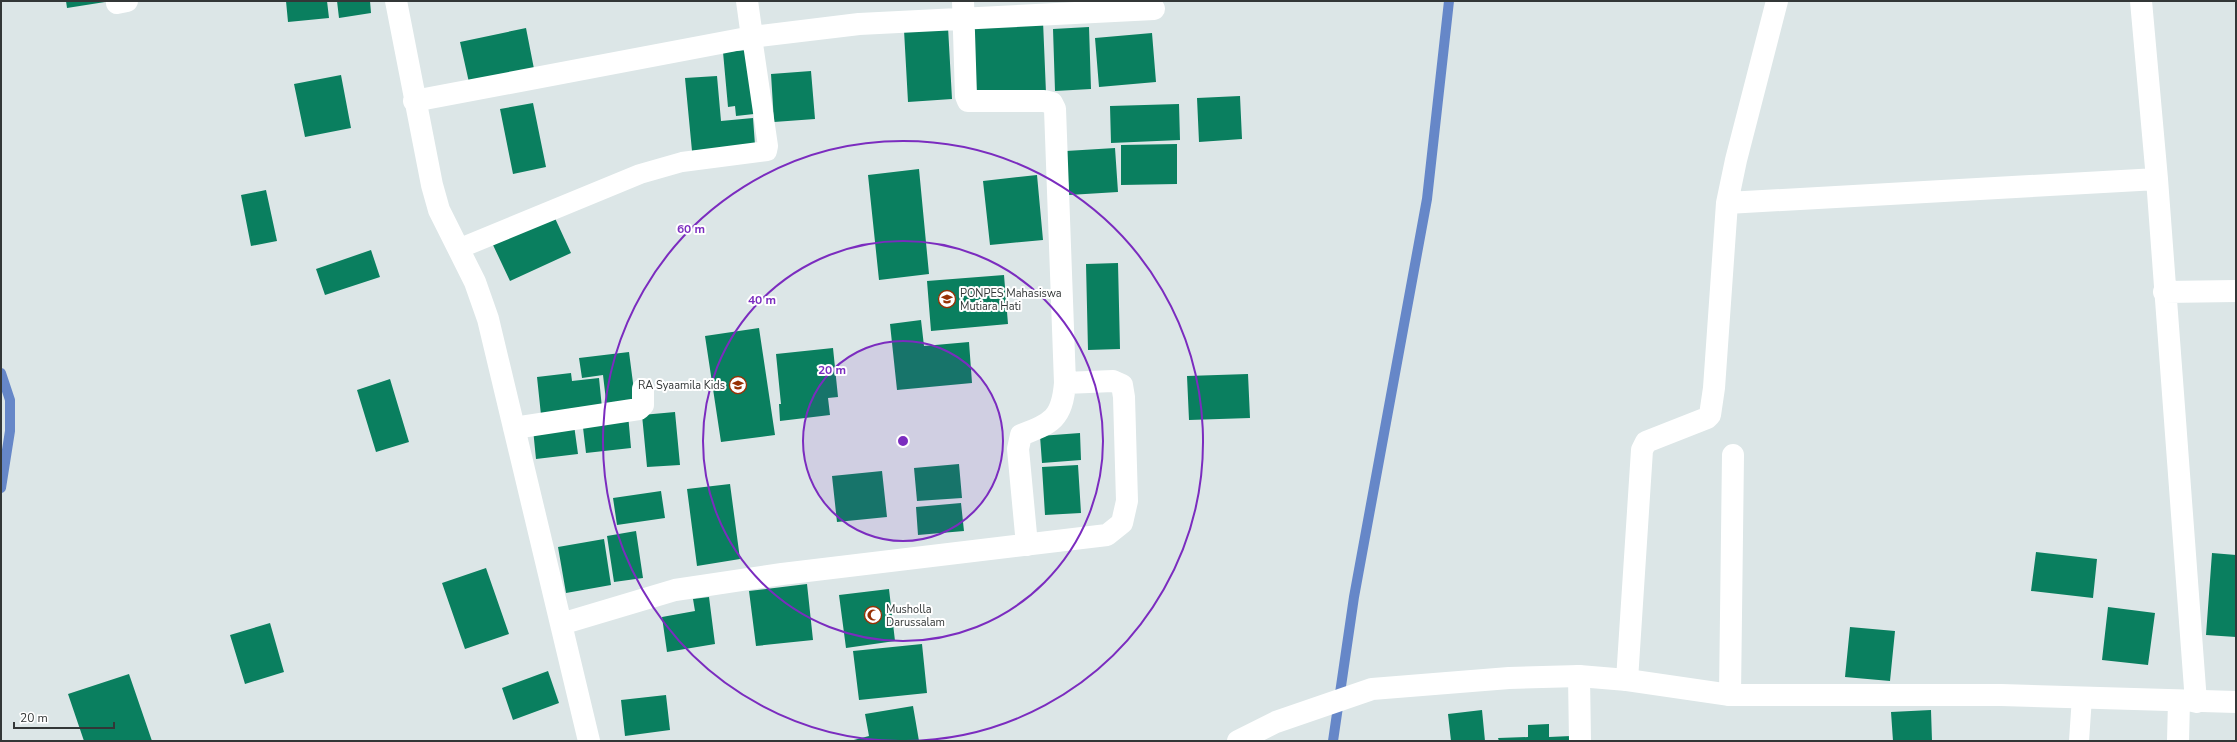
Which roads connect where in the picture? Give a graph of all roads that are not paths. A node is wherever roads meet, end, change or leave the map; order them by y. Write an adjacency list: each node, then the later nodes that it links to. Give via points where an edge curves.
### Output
1 (396, 1): 8 (street)
2 (747, 1): 7 (street)
3 (1777, 1): 10 (street)
4 (2141, 1): 9 (street)
5 (963, 9): 6 (street); 7 (street); 14 (street, via 968,101 1044,101 1052,103 1055,109)
6 (1154, 9)
7 (752, 37): 8 (street); 11 (lane, via 768,146 766,151 682,162 640,174)
8 (414, 101): 11 (street, via 439,210)
9 (2157, 179): 10 (street); 13 (street)
10 (1727, 203): 21 (street, via 1710,415 1646,442 1642,450)
11 (458, 249): 16 (street, via 475,282 488,319)
12 (2236, 291): 13 (street)
13 (2164, 292): 24 (street)
14 (1065, 383): 18 (street, via 1063,402 1055,416 1047,425 1021,435 1018,449); 18 (street, via 1113,381 1122,385 1127,502 1122,523 1106,535)
15 (643, 389): 16 (street, via 643,405 639,409)
16 (514, 428): 19 (street)
17 (1733, 455): 22 (street)
18 (1027, 545): 19 (street, via 782,574 675,590)
19 (561, 624): 26 (street)
20 (1579, 676): 21 (street); 27 (street, via 1509,678 1372,689 1276,722); 28 (street)
21 (1627, 680): 22 (street)
22 (1730, 696): 23 (street)
23 (2082, 697): 24 (street); 29 (lane)
24 (2187, 701): 25 (street); 30 (street)
25 (2236, 702)
26 (589, 741)
27 (1238, 741)
28 (1580, 741)
29 (2079, 741)
30 (2178, 741)

